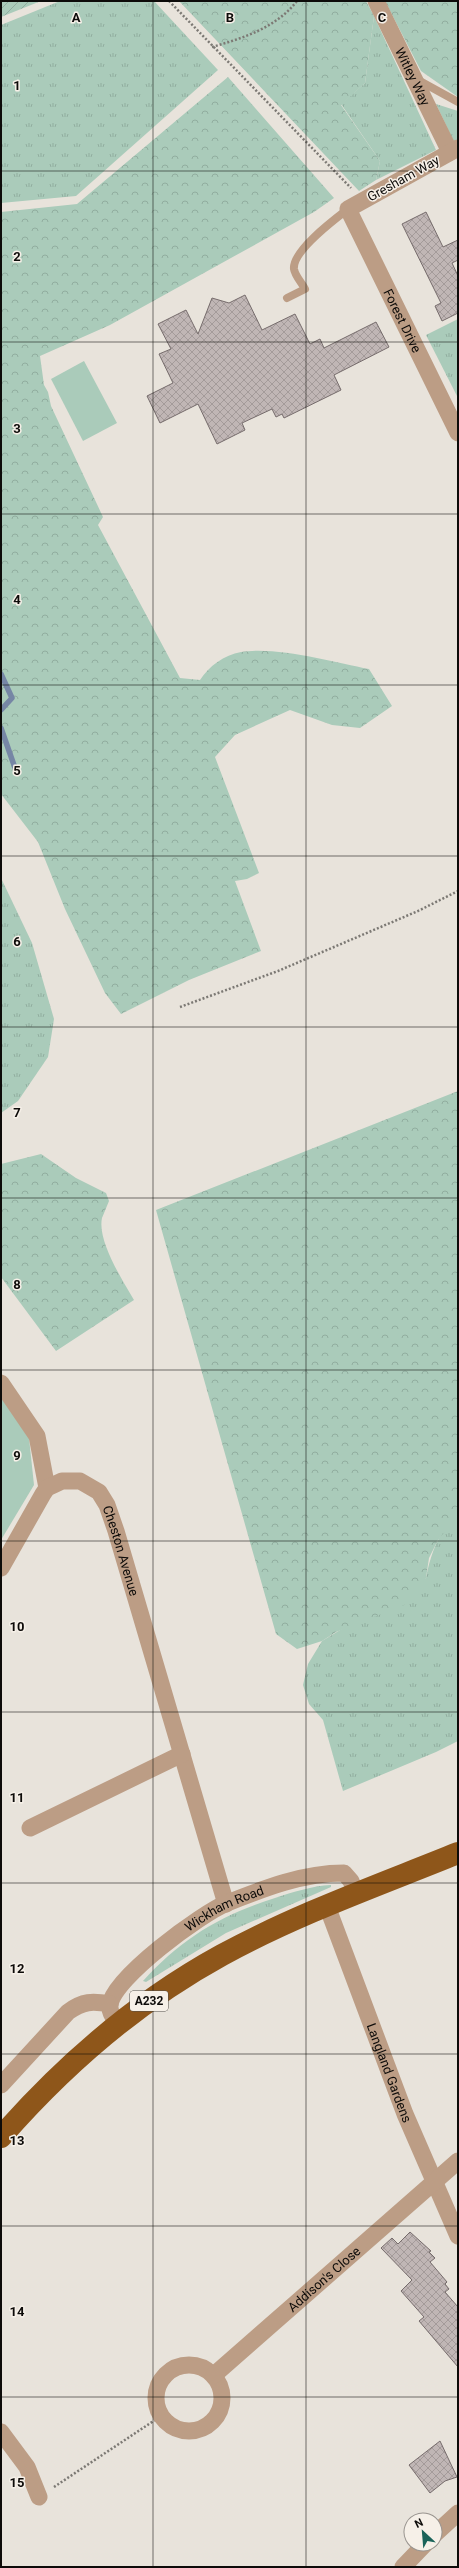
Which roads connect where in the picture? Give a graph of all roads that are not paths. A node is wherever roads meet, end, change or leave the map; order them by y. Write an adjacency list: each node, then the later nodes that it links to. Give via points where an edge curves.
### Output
1 (376, 1): 2 (street, Witley Way)
2 (414, 78): 3 (lane); 4 (street, Witley Way)
3 (458, 102)
4 (454, 150): 5 (street, Gresham Way)
5 (348, 209): 6 (lane, via 324,228 302,251 295,262 294,270 305,289); 7 (street, Forest Drive)
6 (287, 298)
7 (458, 433)
8 (1, 1383): 9 (street, via 37,1436)
9 (47, 1488): 10 (street); 11 (street, Cheston Avenue, via 62,1481 80,1481 99,1492 104,1499)
10 (1, 1568)
11 (182, 1754): 12 (street); 15 (street, Cheston Avenue)
12 (30, 1828)
13 (458, 1853): 14 (highway, A232)
14 (356, 1894): 15 (street, Wickham Road, via 351,1881 344,1873 318,1873 282,1883); 16 (highway, A232)
15 (226, 1904): 17 (street, Wickham Road, via 186,1927 160,1948 134,1972 113,1996)
16 (327, 1906): 18 (highway, A232, via 221,1956 171,1986); 22 (street, Langland Gardens, via 405,2114)
17 (110, 2004): 18 (street, via 111,2015); 19 (street, via 91,2001 80,2003 68,2012)
18 (118, 2024): 20 (highway, A232, via 66,2070)
19 (1, 2085)
20 (1, 2137)
21 (458, 2160): 22 (street, Addison's Close)
22 (434, 2182): 23 (street, Langland Gardens); 24 (street, Addison's Close)
23 (458, 2236)
24 (214, 2375)
25 (1, 2432): 26 (street, via 27,2467)
26 (39, 2497)
27 (458, 2514): 28 (street)
28 (443, 2527)
29 (417, 2552): 30 (street)
30 (403, 2567)

